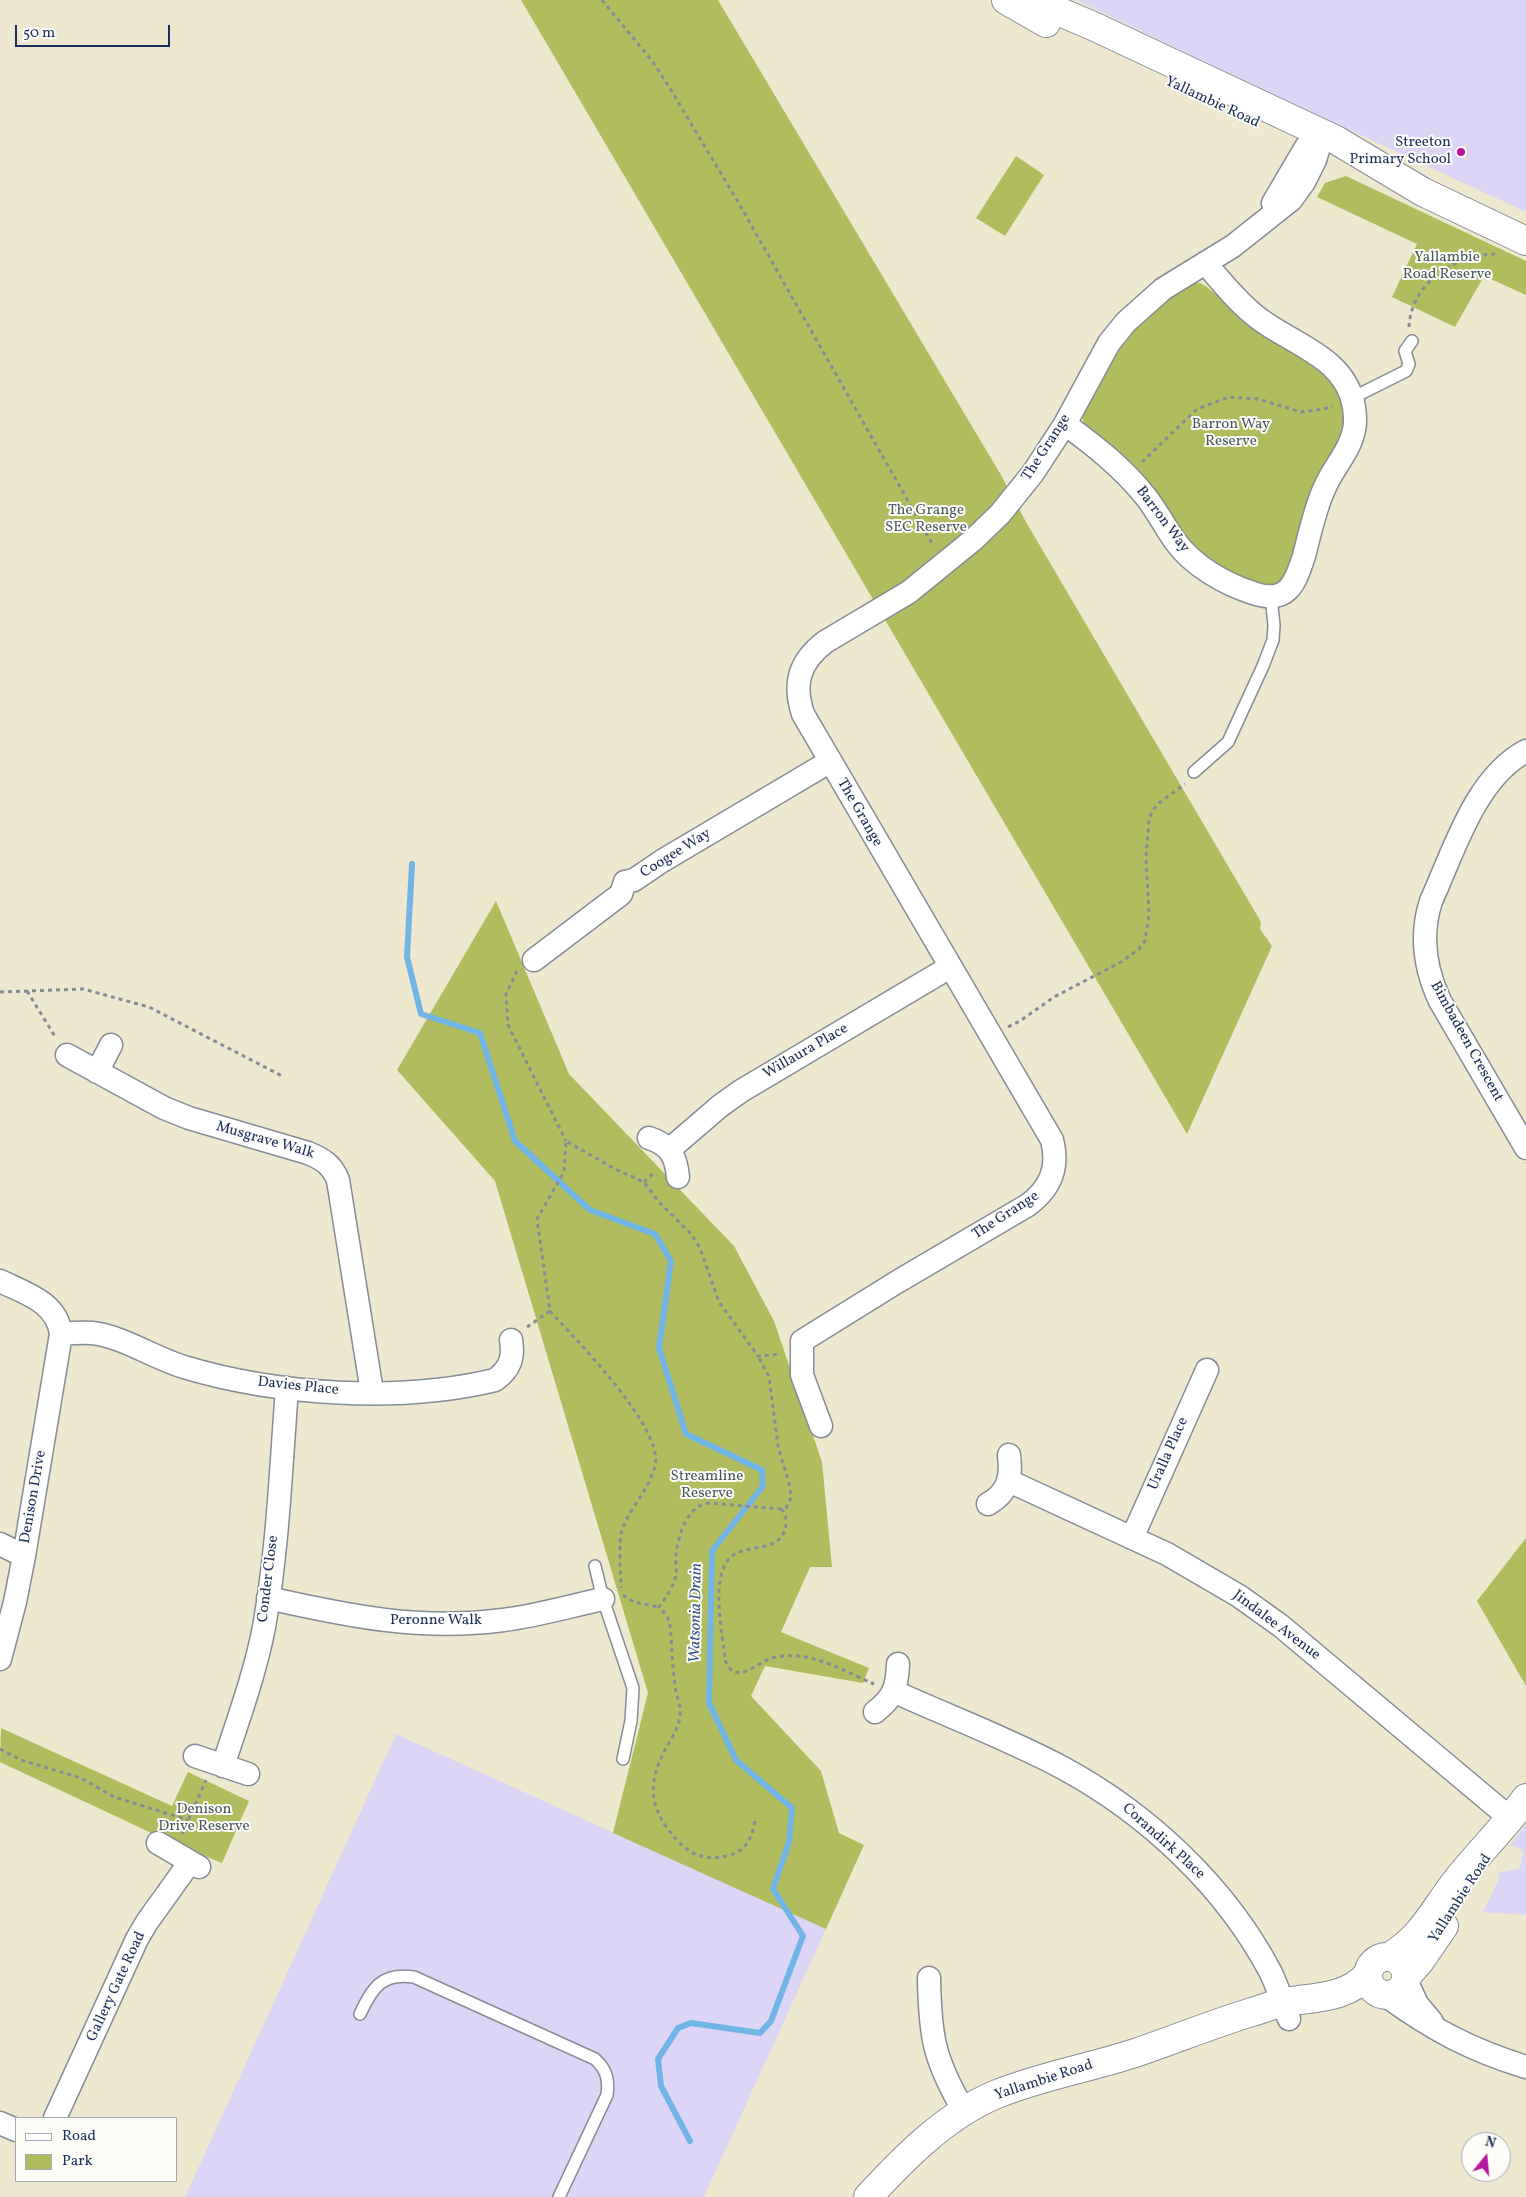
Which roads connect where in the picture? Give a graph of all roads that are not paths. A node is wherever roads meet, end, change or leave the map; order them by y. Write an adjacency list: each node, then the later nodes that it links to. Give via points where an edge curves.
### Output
1 (1006, 0): 3 (street, Yallambie Road, via 1072,37)
2 (1032, 0): 3 (street, Yallambie Road, via 1077,18)
3 (1315, 144): 4 (street, Yallambie Road, via 1382,166 1423,192); 5 (street, The Grange, via 1304,182 1291,200)
4 (1526, 241)
5 (1205, 263): 7 (street, via 1256,317 1332,365); 8 (street, The Grange, via 1163,289 1126,322 1104,352)
6 (1412, 342): 7 (lane, via 1405,351 1409,364 1406,371)
7 (1352, 398): 9 (street, via 1355,417 1350,443 1325,487 1296,580 1282,595)
8 (1065, 424): 9 (street, Barron Way, via 1099,449 1128,477 1147,498 1176,543 1191,558 1237,588); 11 (street, The Grange, via 1033,473 1000,514 945,565 909,592 825,642 805,662 798,688 799,701)
9 (1271, 597): 12 (lane, via 1273,640 1256,683 1228,742)
10 (1526, 751): 19 (street, Bimbadeen Crescent, via 1487,783 1475,804 1431,901 1425,945 1430,979 1440,1001)
11 (830, 762): 13 (street, Coogee Way, via 634,880 625,882 621,894); 14 (street, The Grange)
12 (1194, 772)
13 (534, 960)
14 (950, 967): 20 (street, Willaura Place, via 741,1090); 28 (street, The Grange, via 1052,1140 1056,1161 1048,1185 1028,1205 802,1341 802,1375)
15 (111, 1045): 17 (street)
16 (67, 1056): 17 (street, Musgrave Walk)
17 (97, 1072): 27 (street, Musgrave Walk, via 181,1115 308,1153 322,1158 330,1166 338,1180)
18 (649, 1138): 20 (street)
19 (1524, 1140)
20 (670, 1149): 21 (street)
21 (678, 1178)
22 (0, 1281): 23 (street, via 50,1308 57,1316)
23 (61, 1334): 26 (street, Davies Place, via 92,1333 184,1367); 34 (street, Denison Drive)
24 (511, 1340): 27 (street, Davies Place, via 511,1363 495,1380 425,1392)
25 (1207, 1370): 32 (street, Uralla Place)
26 (287, 1388): 27 (street, Davies Place); 36 (street, Conder Close)
27 (372, 1392)
28 (821, 1426)
29 (1009, 1454): 30 (street)
30 (1009, 1481): 31 (street, via 1003,1493); 32 (street, Jindalee Avenue)
31 (988, 1504)
32 (1132, 1538): 44 (street, Jindalee Avenue, via 1203,1574 1281,1626)
33 (0, 1544): 34 (street)
34 (24, 1556): 38 (street, Denison Drive)
35 (595, 1566): 37 (lane)
36 (268, 1598): 37 (street, Peronne Walk, via 363,1618 458,1624 502,1620); 43 (street, Conder Close, via 253,1671 210,1761)
37 (603, 1599): 42 (lane, via 633,1688 631,1721)
38 (0, 1659)
39 (898, 1664): 40 (street)
40 (893, 1691): 41 (street); 48 (street, Corandirk Place, via 1063,1768 1133,1813 1170,1844 1219,1896 1257,1948)
41 (875, 1712)
42 (623, 1758)
43 (248, 1774)
44 (1518, 1808): 47 (street, Yallambie Road, via 1470,1890 1420,1961)
45 (180, 1856): 52 (street, Gallery Gate Road, via 137,1940)
46 (929, 1978): 51 (street, via 932,2037 942,2069)
47 (1389, 1979): 48 (street, Yallambie Road); 50 (street, via 1417,2004 1439,2031)
48 (1286, 2011): 51 (street, Yallambie Road, via 1220,2039 1134,2053 1031,2082)
49 (360, 2014): 55 (lane, via 375,1986 402,1975 414,1977 603,2066 608,2076 608,2095)
50 (1526, 2067)
51 (964, 2111): 56 (street, Yallambie Road, via 923,2143)
52 (55, 2117)
53 (0, 2123): 54 (street)
54 (15, 2130)
55 (559, 2197)
56 (868, 2197)

